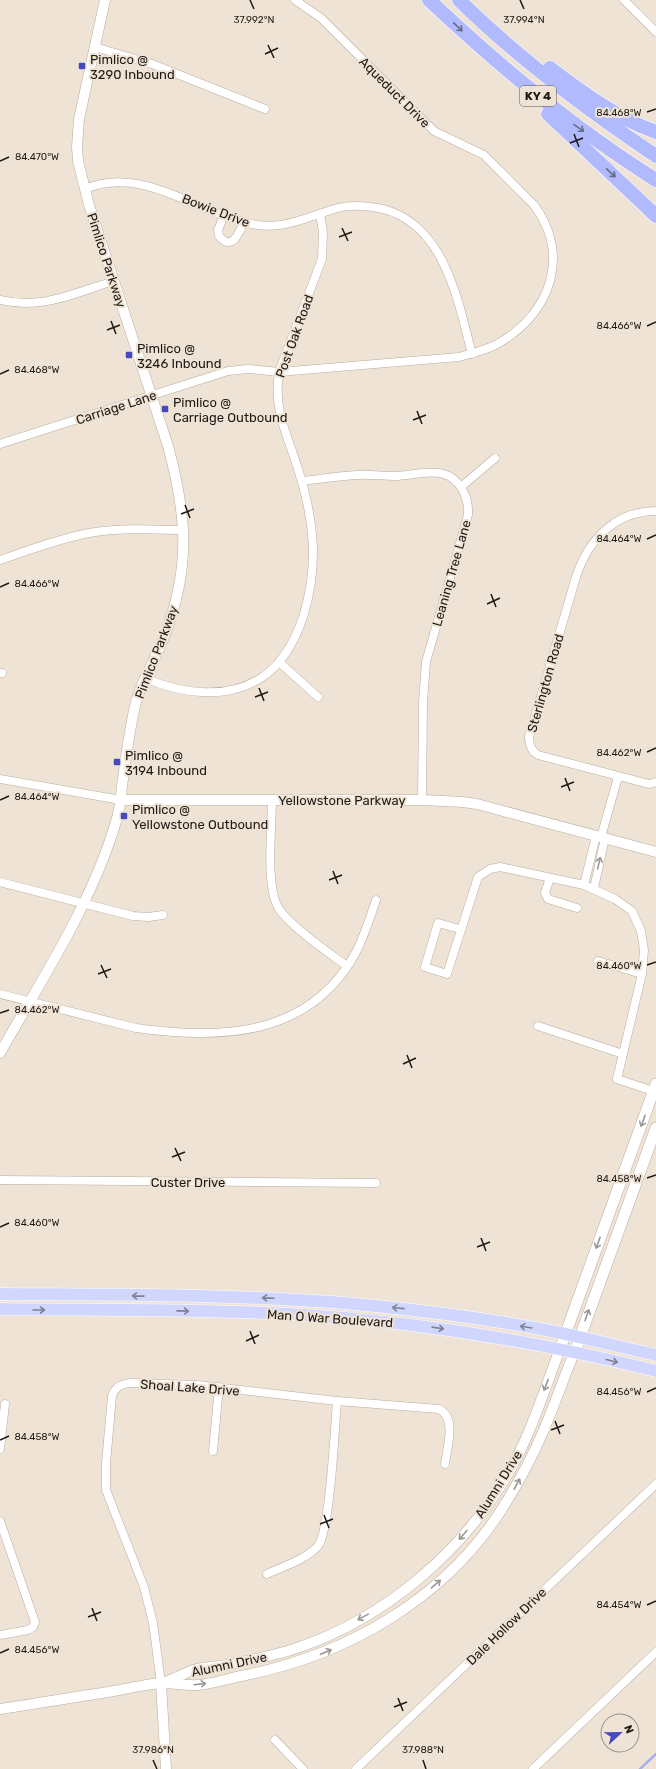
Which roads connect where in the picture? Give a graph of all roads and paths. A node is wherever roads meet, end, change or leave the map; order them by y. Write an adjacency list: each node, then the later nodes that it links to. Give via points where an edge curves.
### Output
1 (105, 0): 9 (street, Pimlico Parkway)
2 (295, 0): 23 (street, Aqueduct Drive, via 321,18 429,127 442,136 484,155 541,214 550,235 553,255 551,280 541,304 511,335 485,350)
3 (430, 0): 8 (highway, KY 4, one-way to 8)
4 (459, 0): 14 (highway, KY 4, via 499,38 555,84 588,110)
5 (470, 0): 11 (highway, via 557,73)
6 (624, 0): 7 (street)
7 (656, 32)
8 (472, 40): 15 (highway, KY 4, one-way to 15, via 564,117); 19 (highway, one-way to 19, via 494,64)
9 (95, 47): 10 (street, via 152,64); 16 (street, Pimlico Parkway, via 79,119 78,161)
10 (265, 109)
11 (613, 111): 12 (highway); 13 (highway)
12 (656, 127)
13 (656, 132)
14 (656, 156)
15 (656, 180)
16 (84, 189): 18 (street, Bowie Drive, via 109,184 145,185); 21 (street, Pimlico Parkway)
17 (320, 214): 20 (street, Bowie Drive, via 280,226 260,226); 23 (street, Bowie Drive, via 339,207 357,205 401,216 414,224 437,251 450,277); 24 (street, Post Oak Road, via 323,232 322,259)
18 (224, 215): 20 (street, Bowie Drive); 20 (street, via 218,230 219,236 225,242 236,238)
19 (656, 216)
20 (244, 222)
21 (114, 281): 22 (street, via 41,303 23,304); 25 (street, Pimlico Parkway)
22 (0, 300)
23 (472, 354): 24 (street, Aqueduct Drive, via 446,359)
24 (279, 372): 25 (street, Carriage Lane, via 248,369 228,371); 28 (street, Post Oak Road, via 279,412)
25 (151, 395): 26 (street, Carriage Lane); 31 (street, Pimlico Parkway, via 176,478)
26 (0, 444)
27 (495, 458): 29 (street)
28 (302, 481): 29 (street, via 357,475 394,476 435,472 449,476); 33 (street, Post Oak Road, via 312,522 314,552 311,587 293,642)
29 (461, 487): 41 (street, Leaning Tree Lane, via 468,503 468,515 429,648 423,680)
30 (656, 510): 36 (street, Sterlington Road, via 637,513 612,524 600,533 585,552 529,737 531,748 538,755)
31 (184, 530): 32 (street, via 128,529 90,533); 34 (street, Pimlico Parkway, via 183,565 176,600 164,638)
32 (0, 560)
33 (279, 662): 34 (street, Post Oak Road, via 254,683 227,691 195,692 161,685); 35 (street)
34 (145, 678): 39 (street, Pimlico Parkway, via 136,701)
35 (318, 696)
36 (618, 777): 38 (street, Sterlington Road, via 649,784); 42 (street)
37 (0, 779): 39 (street, Yellowstone Parkway)
38 (656, 782)
39 (121, 800): 40 (street, Yellowstone Parkway); 49 (street, Pimlico Parkway, via 101,866)
40 (272, 800): 41 (street, Yellowstone Parkway); 54 (street, via 271,882 279,909 289,921)
41 (422, 800): 42 (street, Yellowstone Parkway, via 477,804)
42 (601, 837): 43 (street, Yellowstone Parkway); 46 (street); 47 (street, one-way to 42)
43 (656, 852)
44 (550, 878): 46 (street); 50 (street, via 545,893 548,899); 52 (street, via 500,868 490,869 478,877)
45 (0, 882): 49 (street)
46 (584, 885): 47 (street)
47 (594, 888): 55 (street, via 632,910 641,931 644,950)
48 (376, 900): 54 (street, via 361,941)
49 (83, 904): 51 (street, via 133,916); 57 (street, Pimlico Parkway)
50 (576, 908)
51 (163, 914)
52 (460, 929): 52 (street, via 447,974 425,967 438,923)
53 (598, 961): 55 (street)
54 (347, 966): 57 (street, via 332,986 307,1006 272,1024 245,1030 156,1031)
55 (642, 974): 60 (street)
56 (0, 994): 57 (street)
57 (29, 1001): 59 (street, Pimlico Parkway)
58 (538, 1026): 60 (street)
59 (0, 1054)
60 (623, 1054): 61 (street, via 617,1079)
61 (655, 1089): 67 (main road, Alumni Drive, one-way to 67)
62 (656, 1128): 68 (main road, Alumni Drive, one-way to 62)
63 (0, 1180): 64 (street, Custer Drive)
64 (376, 1183)
65 (0, 1294): 67 (main road, Man O War Boulevard, one-way to 65, via 416,1310 296,1300 211,1296)
66 (0, 1309): 69 (main road, Man O War Boulevard, one-way to 69, via 291,1314 405,1324)
67 (565, 1334): 68 (main road, Man O War Boulevard); 69 (main road, Alumni Drive)
68 (580, 1338): 70 (main road, Alumni Drive); 71 (main road, Man O War Boulevard)
69 (560, 1349): 70 (main road, Man O War Boulevard); 84 (street, Alumni Drive, one-way to 84, via 529,1430 506,1476 465,1534 425,1574 390,1601 334,1633 282,1652 194,1670)
70 (575, 1351): 72 (main road, Man O War Boulevard, one-way to 72); 84 (street, Alumni Drive, one-way to 70, via 198,1685 260,1673 299,1662 332,1650 372,1630 418,1600 465,1556 494,1521 541,1437)
71 (656, 1355)
72 (656, 1371)
73 (218, 1387): 74 (street, Shoal Lake Drive); 77 (street); 84 (street, Shoal Lake Drive, via 197,1384 130,1383 116,1389 112,1396 106,1490 144,1587 153,1623)
74 (337, 1401): 78 (street, Shoal Lake Drive, via 444,1411 450,1423); 81 (street, via 326,1521 321,1541 300,1558)
75 (5, 1404): 76 (street)
76 (0, 1449)
77 (212, 1451)
78 (445, 1464)
79 (656, 1484): 89 (street, Dale Hollow Drive)
80 (0, 1521): 82 (street, via 34,1622 33,1627 28,1630)
81 (267, 1574)
82 (0, 1635)
83 (656, 1652): 90 (street)
84 (161, 1683): 85 (street, Alumni Drive); 87 (street)
85 (0, 1709)
86 (275, 1740): 88 (street)
87 (166, 1769)
88 (303, 1769)
89 (356, 1769)
90 (533, 1769)

